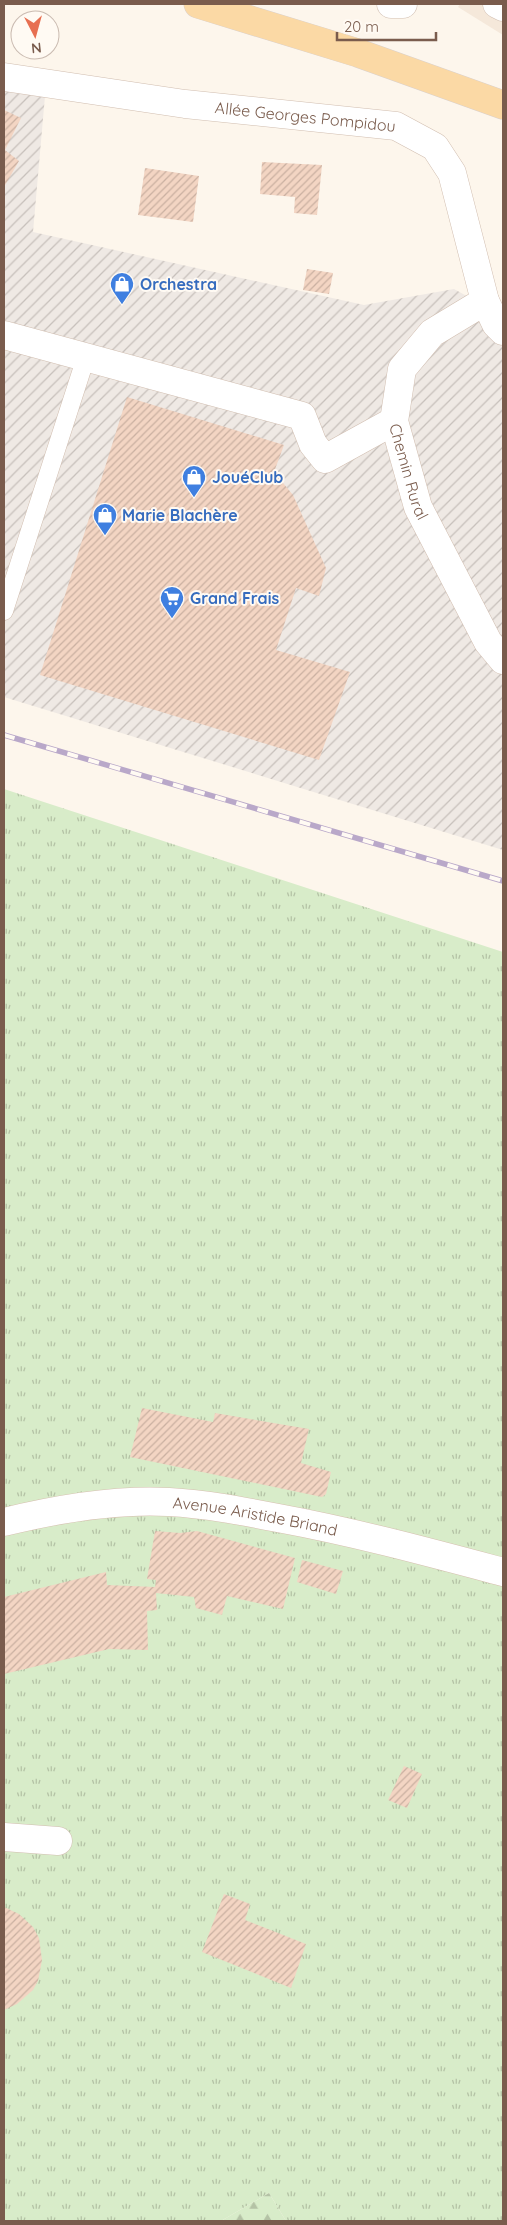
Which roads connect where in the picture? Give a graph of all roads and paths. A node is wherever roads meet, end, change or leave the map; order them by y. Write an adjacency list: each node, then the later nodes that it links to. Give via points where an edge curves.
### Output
1 (198, 4): 7 (main road, via 358,53)
2 (391, 4): 3 (street)
3 (403, 4)
4 (498, 4): 5 (street)
5 (503, 7)
6 (4, 77): 8 (street, Allée Georges Pompidou, via 185,104 396,126 435,147 452,173)
7 (503, 105)
8 (486, 301): 9 (street, Allée Georges Pompidou, via 496,324); 12 (street, Chemin Rural, via 432,333 402,369)
9 (503, 331)
10 (4, 335): 11 (street)
11 (86, 358): 12 (street, via 302,416 313,444 325,459); 13 (lane)
12 (394, 421): 14 (street, Chemin Rural, via 418,507 488,642)
13 (4, 611)
14 (503, 660)
15 (4, 1522): 16 (street, Avenue Aristide Briand, via 75,1508 128,1502 208,1505 333,1528)
16 (503, 1572)
17 (4, 1838): 18 (street)
18 (58, 1841)

